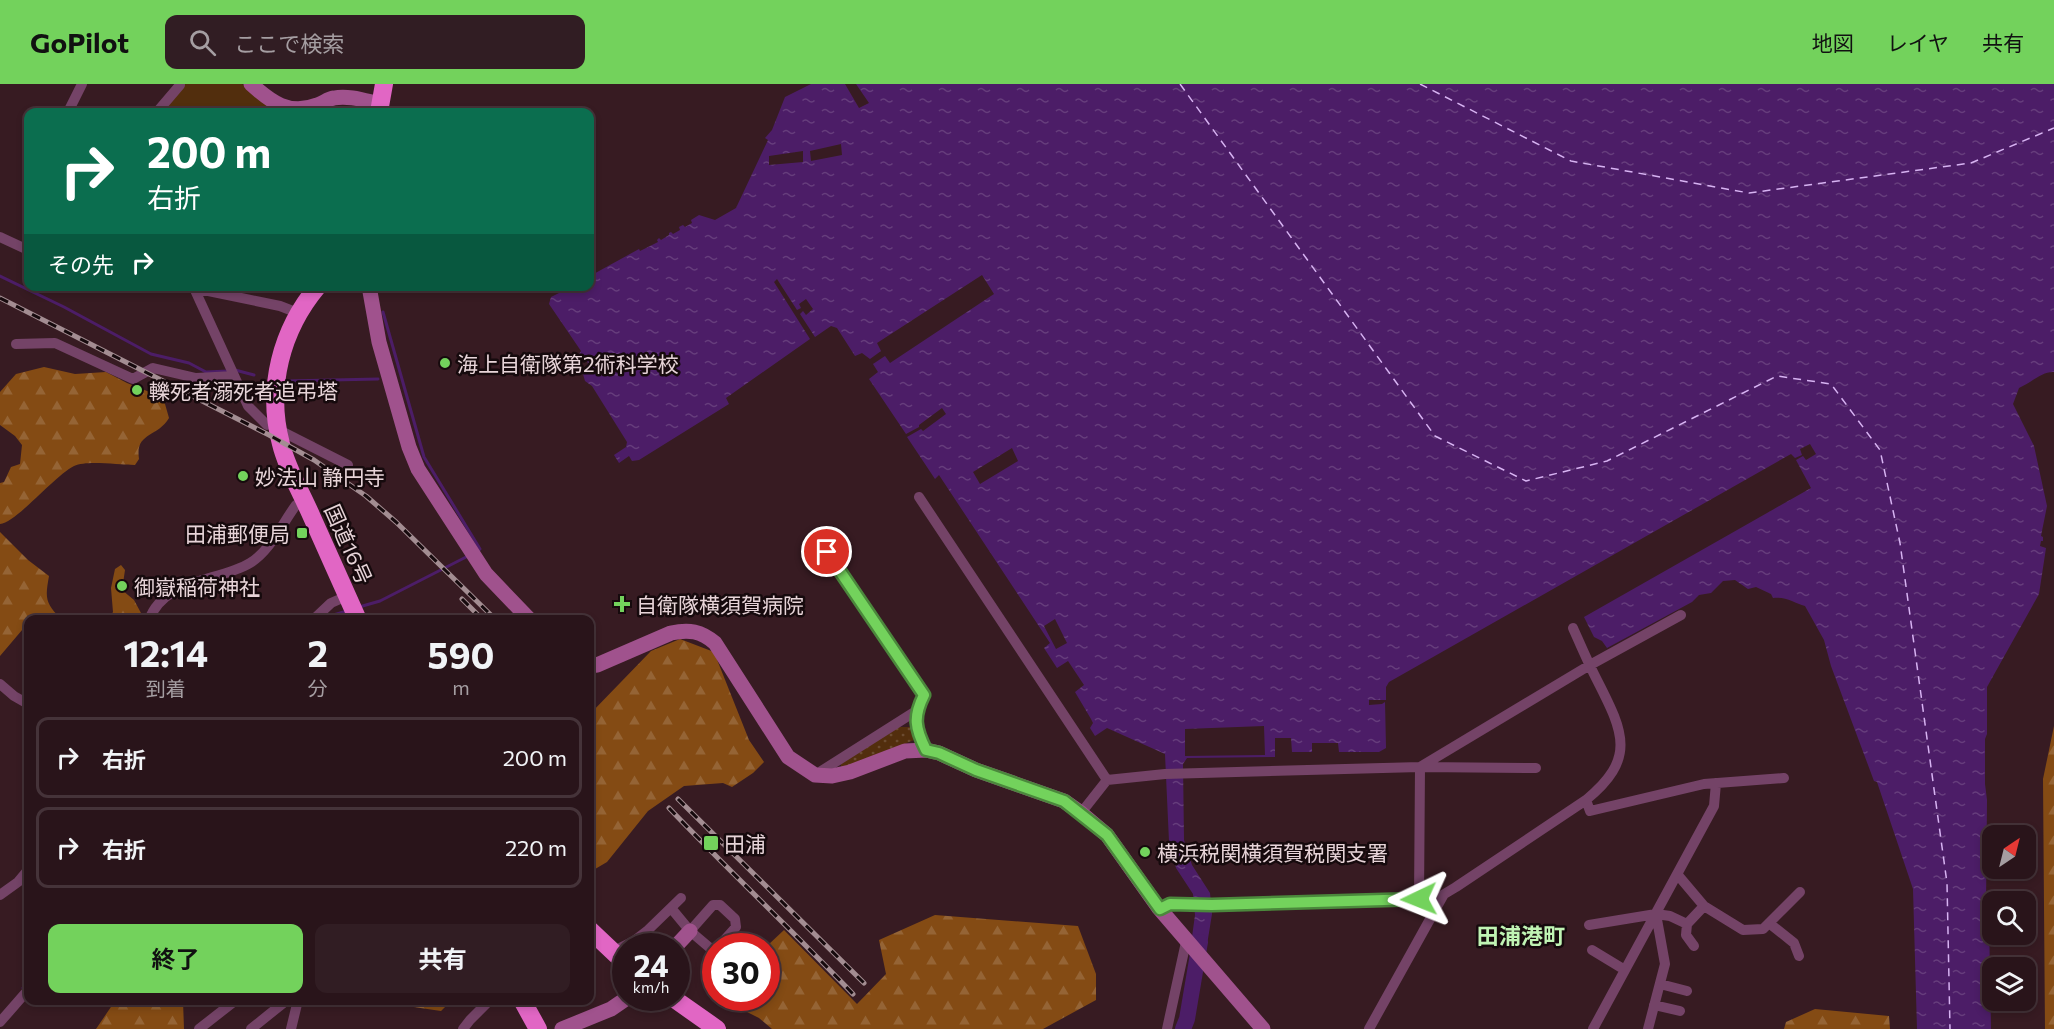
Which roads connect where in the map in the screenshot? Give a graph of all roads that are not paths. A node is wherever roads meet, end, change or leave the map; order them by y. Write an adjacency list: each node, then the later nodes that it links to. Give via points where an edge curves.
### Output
1 (81, 84): 6 (street)
2 (180, 84): 7 (street)
3 (384, 84): 5 (highway)
4 (260, 87): 8 (street)
5 (374, 103): 9 (street, via 342,97)
6 (70, 108)
7 (160, 108)
8 (287, 108)
9 (306, 108)
10 (0, 237): 11 (street)
11 (24, 248)
12 (194, 291): 19 (street)
13 (211, 291): 17 (street)
14 (304, 291): 17 (highway, 国道16号)
15 (313, 291): 17 (highway, 国道16号)
16 (370, 291): 28 (street, via 379,342 418,469 486,574)
17 (294, 312): 20 (highway, 国道16号, via 276,335 270,354 267,375)
18 (16, 344): 19 (street, via 55,343 133,379 153,368 196,378)
19 (234, 376): 20 (street, via 248,406)
20 (272, 427): 21 (street); 23 (highway, 国道16号, via 276,462); 25 (highway, 国道16号)
21 (348, 465)
22 (919, 497): 41 (street)
23 (296, 505): 25 (highway, 国道16号); 26 (street, via 261,555 248,564 186,584 159,602)
24 (827, 552): 35 (street, via 924,695)
25 (347, 608): 27 (street, via 320,611)
26 (152, 615)
27 (317, 615)
28 (525, 615)
29 (1681, 615): 32 (street)
30 (1573, 628): 32 (street)
31 (594, 665): 39 (street, via 671,633 695,631 705,635 715,643 788,757)
32 (1590, 665): 37 (street); 43 (street, via 1616,717 1621,738 1617,761 1609,776)
33 (0, 684): 34 (street)
34 (24, 702)
35 (916, 711): 36 (street, via 918,734); 39 (street)
36 (926, 750): 39 (street, via 905,751 850,772); 44 (street, via 1064,801)
37 (1420, 767): 38 (street); 41 (street, via 1165,774); 51 (street)
38 (1536, 768)
39 (814, 775)
40 (1784, 778): 42 (street)
41 (1107, 780): 44 (street)
42 (1716, 783): 43 (street, via 1590,811); 45 (street, via 1714,806)
43 (1586, 800): 48 (street)
44 (1081, 813): 54 (street, via 1107,835)
45 (1677, 874): 52 (street); 55 (street)
46 (24, 875): 49 (street)
47 (1800, 892): 56 (street)
48 (1445, 894): 51 (street, via 1436,899); 92 (street)
49 (0, 895)
50 (681, 898): 53 (street)
51 (1419, 899): 54 (street, via 1170,904)
52 (1704, 906): 56 (street, via 1743,930 1763,929); 57 (street)
53 (671, 908): 59 (street); 60 (street)
54 (1160, 909): 64 (street)
55 (1656, 914): 57 (street); 58 (street); 69 (street); 70 (street, via 1665,964)
56 (1769, 923): 68 (street, via 1794,944)
57 (1687, 924): 65 (street, via 1686,935)
58 (1589, 925)
59 (690, 931): 61 (street, via 713,905 720,905 735,919 736,927); 63 (street)
60 (643, 933)
61 (731, 933)
62 (594, 934): 67 (highway)
63 (702, 941)
64 (1188, 944): 90 (street); 91 (street)
65 (1694, 946)
66 (1592, 950): 69 (street)
67 (612, 951)
68 (1799, 956)
69 (1625, 970): 93 (street)
70 (1660, 984): 71 (street); 78 (street)
71 (1687, 991)
72 (24, 995): 82 (street)
73 (230, 1005): 83 (street)
74 (281, 1005): 84 (street)
75 (297, 1005): 85 (street)
76 (485, 1005): 86 (street)
77 (525, 1005): 87 (highway)
78 (1654, 1005): 81 (street); 94 (street)
79 (612, 1008): 88 (street)
80 (690, 1010): 89 (highway)
81 (1680, 1011)
82 (0, 1022)
83 (199, 1029)
84 (251, 1029)
85 (291, 1029)
86 (463, 1029)
87 (538, 1029)
88 (562, 1029)
89 (717, 1029)
90 (1167, 1029)
91 (1263, 1029)
92 (1369, 1029)
93 (1593, 1029)
94 (1648, 1029)

